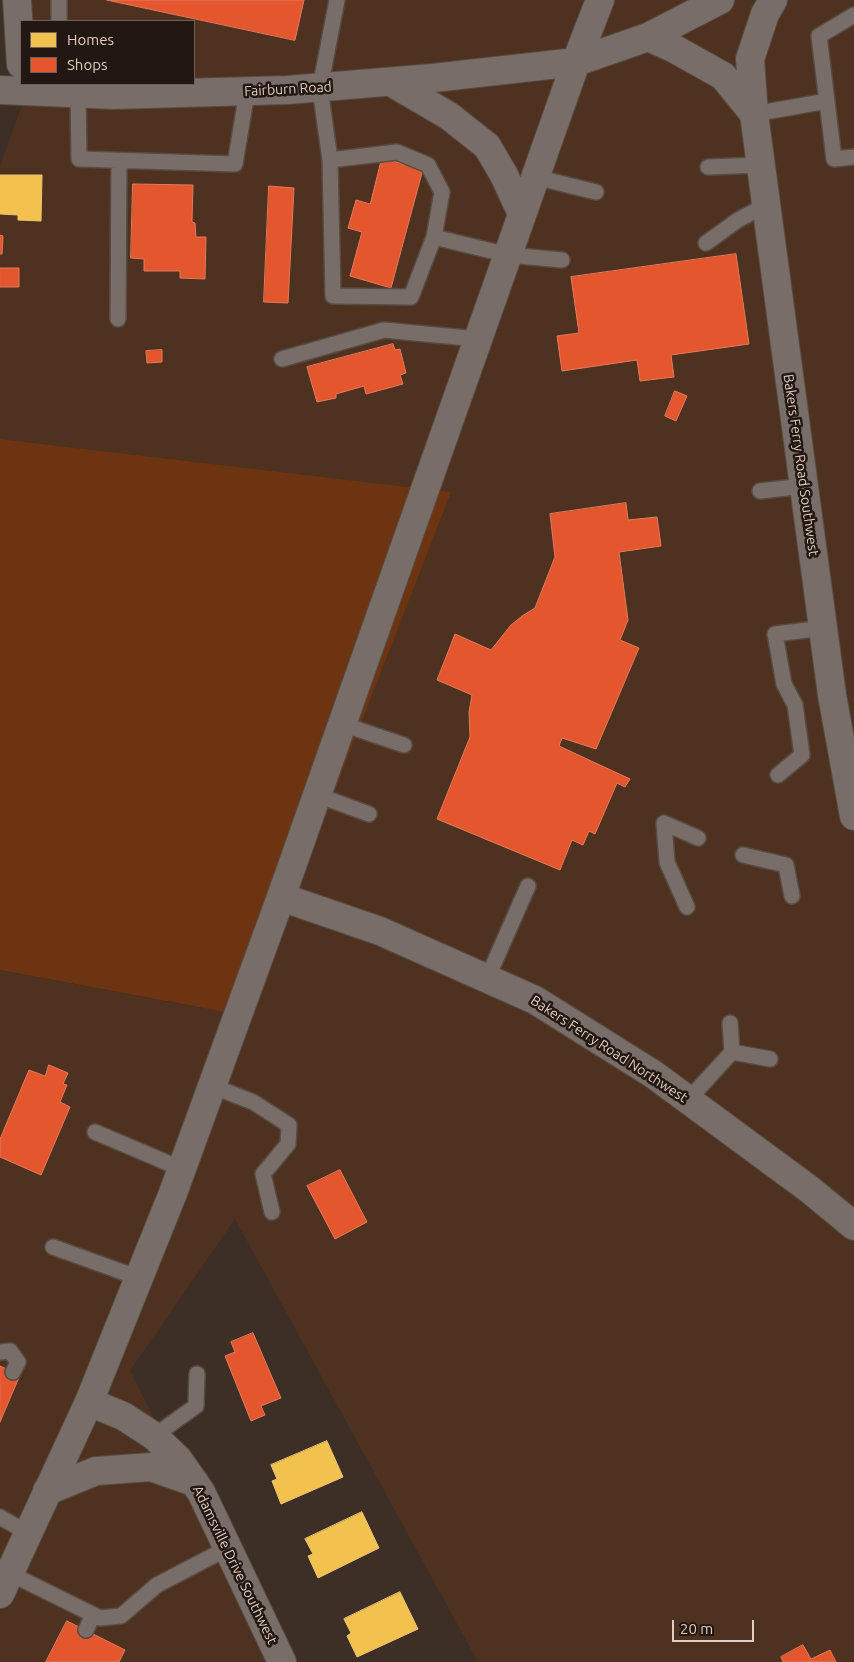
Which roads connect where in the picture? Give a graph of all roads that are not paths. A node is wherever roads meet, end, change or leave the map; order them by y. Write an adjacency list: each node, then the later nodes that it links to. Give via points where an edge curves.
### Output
1 (17, 0): 11 (street)
2 (59, 0): 8 (lane)
3 (337, 0): 14 (lane)
4 (600, 0): 10 (street)
5 (720, 0): 9 (street, Fairburn Road)
6 (773, 0): 18 (street, Bakers Ferry Road Southwest, via 750,59)
7 (854, 15): 17 (lane, via 818,36)
8 (59, 20)
9 (648, 36): 10 (street, Fairburn Road); 18 (street, via 723,76)
10 (576, 62): 12 (street, Fairburn Road); 24 (street)
11 (17, 82)
12 (391, 82): 14 (street, Fairburn Road); 27 (street, via 449,116 487,146)
13 (35, 85): 15 (street, Fairburn Road)
14 (320, 88): 16 (street, Fairburn Road); 20 (lane)
15 (66, 90): 16 (street, Fairburn Road, via 114,95); 21 (lane, via 79,159)
16 (247, 92): 21 (lane, via 235,164)
17 (827, 101): 18 (lane); 19 (lane, via 834,159)
18 (754, 114): 22 (street, Bakers Ferry Road Southwest)
19 (854, 157)
20 (330, 160): 28 (lane, via 397,152 428,166 442,192); 28 (lane, via 333,296 411,297)
21 (119, 161): 32 (lane)
22 (761, 165): 23 (lane); 26 (street, Bakers Ferry Road Southwest)
23 (708, 168)
24 (535, 177): 25 (lane); 27 (street)
25 (596, 192)
26 (766, 205): 29 (lane); 35 (street, Bakers Ferry Road Southwest)
27 (522, 214): 30 (street)
28 (434, 238): 30 (lane)
29 (706, 243)
30 (508, 255): 31 (lane); 33 (street)
31 (562, 260)
32 (118, 319)
33 (478, 338): 34 (lane, via 384,330); 38 (street)
34 (282, 360)
35 (804, 486): 36 (lane); 37 (street, Bakers Ferry Road Southwest)
36 (760, 491)
37 (824, 628): 40 (lane, via 775,634 784,684 795,706 802,755); 43 (street, Bakers Ferry Road Southwest, via 832,695)
38 (342, 724): 39 (lane); 41 (street)
39 (404, 745)
40 (778, 775)
41 (317, 795): 42 (lane); 48 (street)
42 (369, 814)
43 (854, 816)
44 (698, 838): 49 (lane, via 664,823 667,862)
45 (743, 855): 47 (lane, via 786,865)
46 (528, 886): 50 (lane)
47 (792, 896)
48 (281, 897): 50 (street, Bakers Ferry Road Northwest, via 380,931); 54 (street)
49 (687, 907)
50 (487, 979): 55 (street, Bakers Ferry Road Northwest, via 534,1000 653,1074)
51 (730, 1023): 52 (lane)
52 (732, 1052): 53 (lane); 55 (lane)
53 (770, 1059)
54 (212, 1086): 57 (street); 58 (lane, via 253,1102 289,1125 288,1144 263,1174)
55 (688, 1100): 59 (street, Bakers Ferry Road Northwest)
56 (95, 1132): 57 (lane)
57 (182, 1169): 61 (street)
58 (272, 1212)
59 (854, 1226)
60 (53, 1247): 61 (lane)
61 (139, 1278): 65 (street)
62 (0, 1352): 63 (lane, via 10,1351 18,1362)
63 (13, 1372)
64 (197, 1374): 66 (lane, via 196,1406)
65 (89, 1402): 66 (street, Adamsville Drive Southwest, via 123,1416); 68 (street)
66 (154, 1436): 67 (street, Adamsville Drive Southwest, via 178,1459)
67 (194, 1482): 68 (street, via 151,1467 96,1470); 71 (street, Adamsville Drive Southwest)
68 (48, 1490): 70 (street)
69 (0, 1517): 70 (lane)
70 (28, 1533): 72 (street)
71 (228, 1548): 73 (lane, via 157,1585 121,1616 100,1618); 75 (street, Adamsville Drive Southwest)
72 (5, 1583): 73 (lane)
73 (93, 1615): 74 (lane)
74 (86, 1630)
75 (282, 1662)

